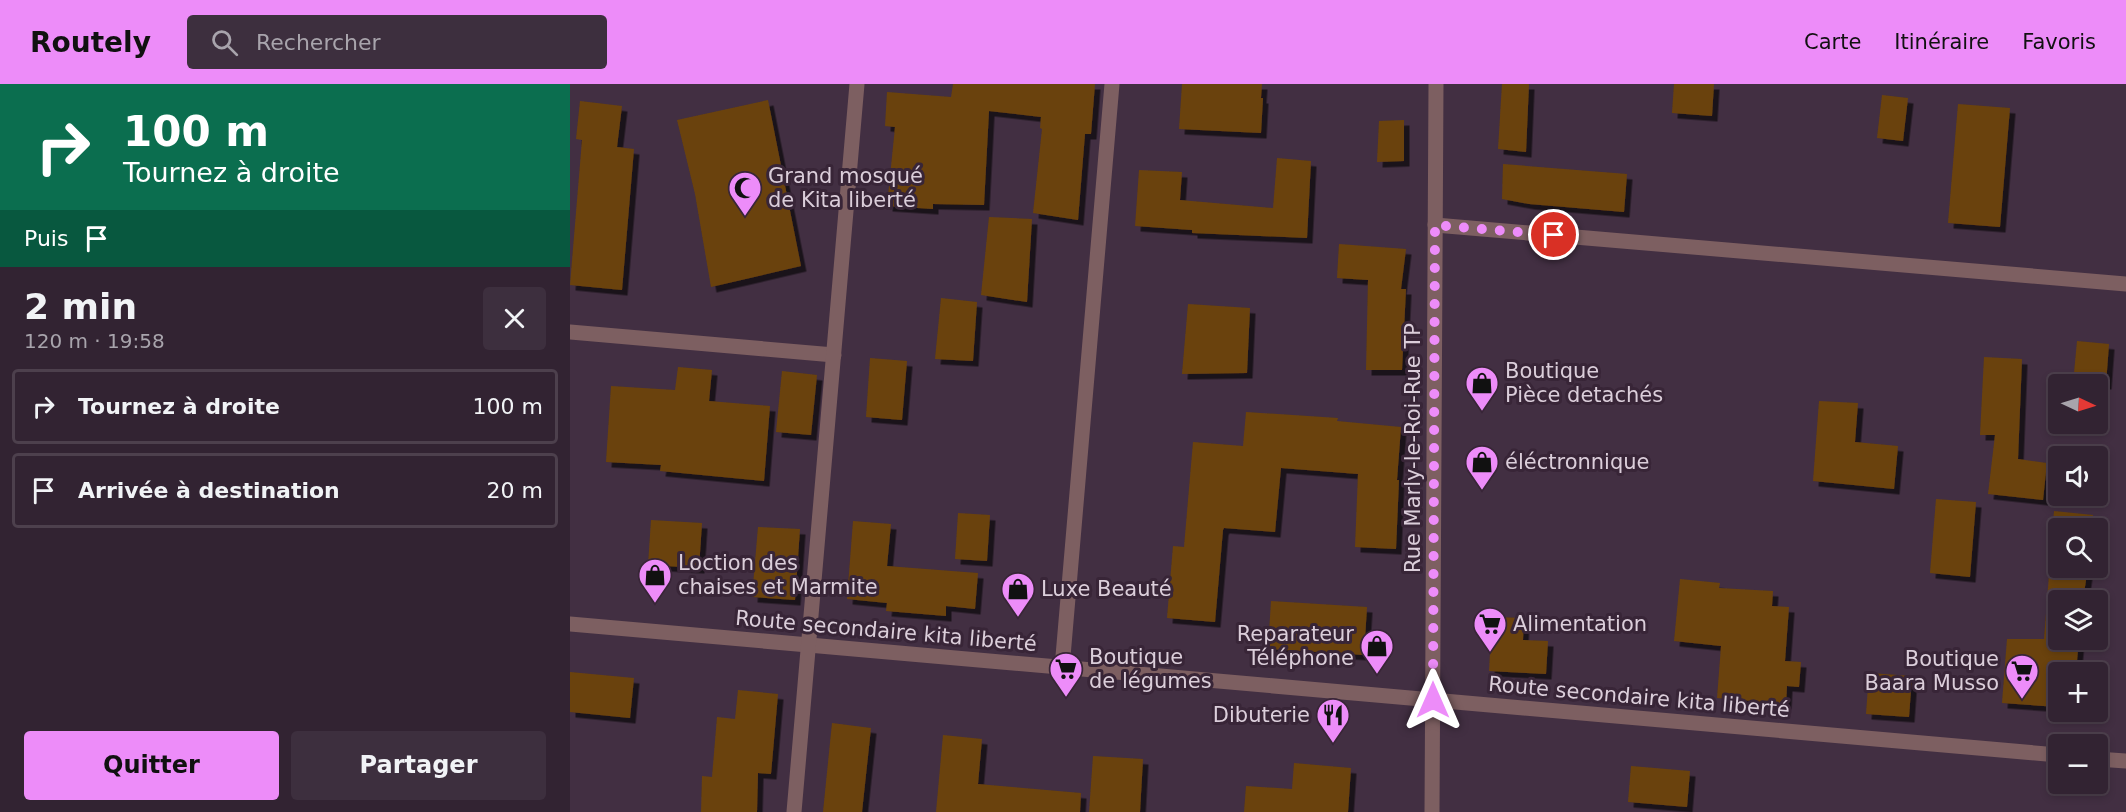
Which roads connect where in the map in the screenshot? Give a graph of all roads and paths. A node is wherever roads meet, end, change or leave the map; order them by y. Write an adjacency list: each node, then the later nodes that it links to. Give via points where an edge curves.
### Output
1 (857, 84): 7 (street)
2 (1112, 84): 10 (street)
3 (1436, 84): 4 (street, Rue Marly-le-Roi-Rue TP)
4 (1435, 225): 5 (street); 11 (street, Rue Marly-le-Roi-Rue TP)
5 (2126, 284)
6 (570, 332): 7 (street)
7 (834, 355): 9 (street)
8 (570, 624): 9 (street, Route secondaire kita liberté)
9 (809, 645): 10 (street, Route secondaire kita liberté); 15 (street)
10 (1062, 668): 11 (street, Route secondaire kita liberté)
11 (1433, 700): 12 (street, Route secondaire kita liberté); 16 (street, Rue Marly-le-Roi-Rue TP)
12 (2048, 754)
13 (2108, 760): 14 (street)
14 (2126, 761)
15 (795, 812)
16 (1432, 812)

